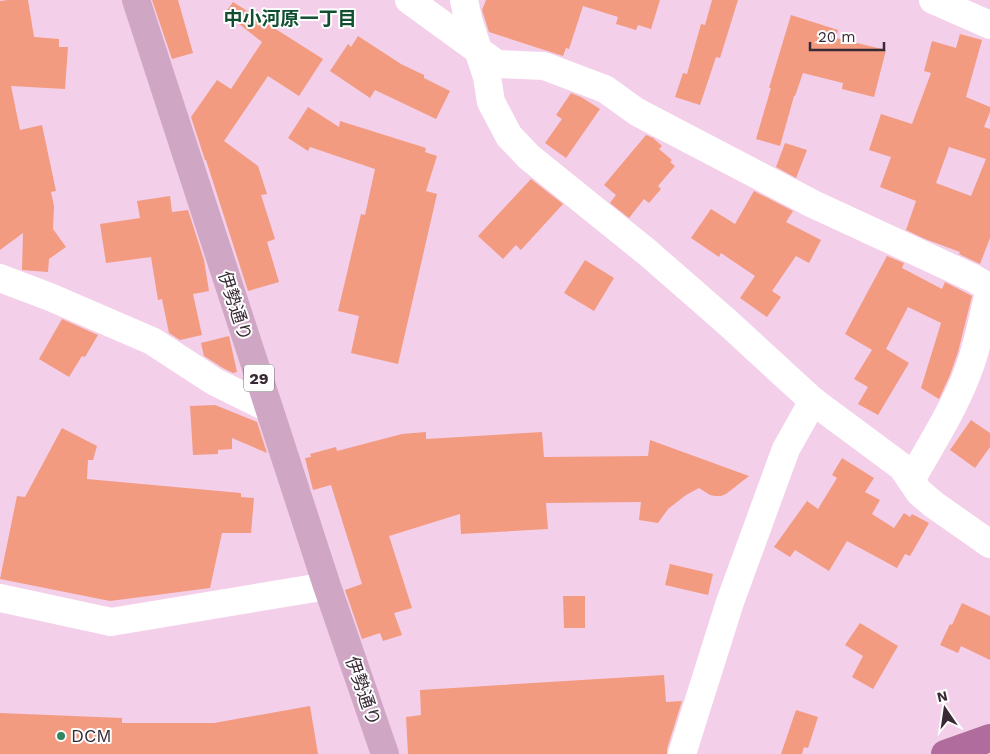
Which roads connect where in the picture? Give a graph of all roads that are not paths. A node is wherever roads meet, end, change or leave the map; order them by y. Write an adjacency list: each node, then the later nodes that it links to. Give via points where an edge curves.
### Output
1 (136, 0): 10 (main road, 伊勢通り / 29)
2 (409, 0): 6 (street)
3 (464, 0): 6 (street)
4 (933, 0): 5 (street)
5 (990, 24)
6 (478, 50): 8 (street, via 496,64 544,66 605,89 637,112 813,204); 9 (street, via 491,102 509,136 522,150 648,252)
7 (0, 278): 10 (street, via 152,341 215,382)
8 (990, 288): 11 (street, via 969,367 955,401)
9 (813, 401): 11 (street, via 902,467); 17 (street, via 786,449 730,602)
10 (268, 408): 13 (main road, 伊勢通り / 29)
11 (911, 480): 12 (street, via 933,504)
12 (990, 544)
13 (327, 586): 14 (street, via 111,622); 16 (main road, 伊勢通り / 29)
14 (0, 598)
15 (990, 738): 18 (highway)
16 (385, 754)
17 (682, 754)
18 (945, 754)

